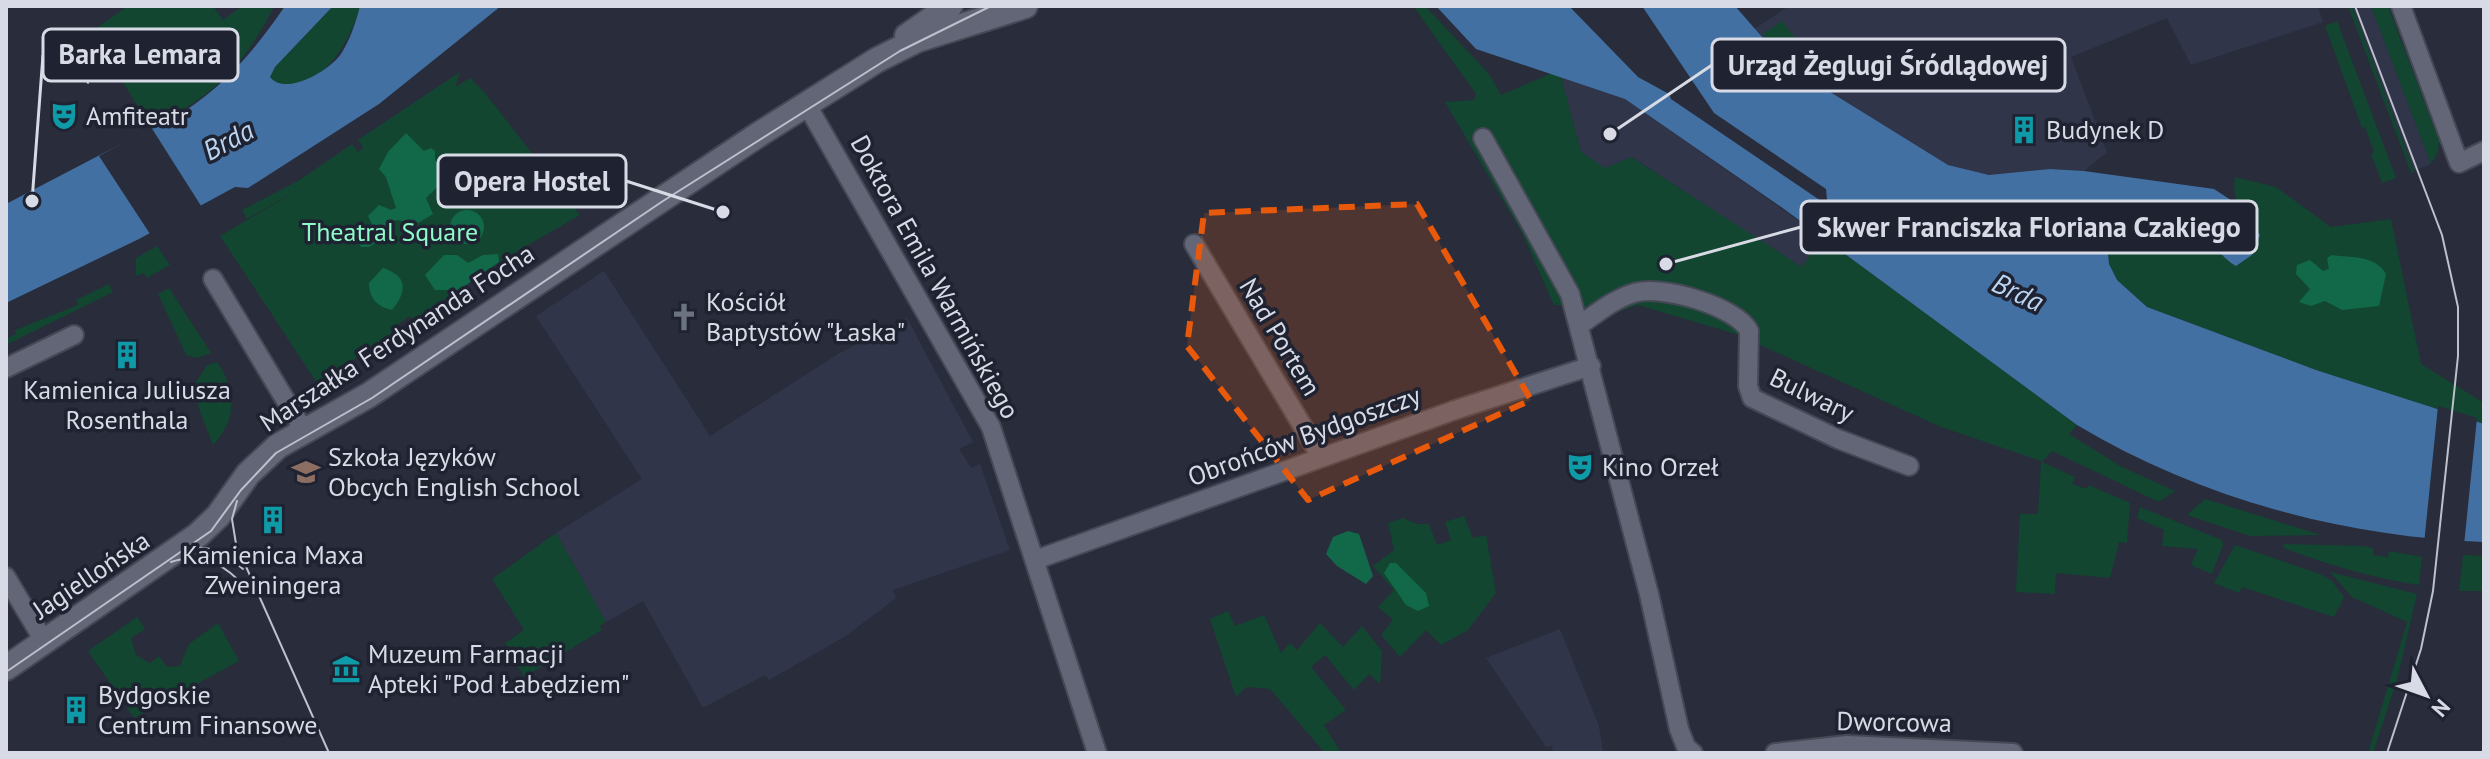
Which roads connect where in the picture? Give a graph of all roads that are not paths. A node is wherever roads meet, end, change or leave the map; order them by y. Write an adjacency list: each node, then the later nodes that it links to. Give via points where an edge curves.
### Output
1 (950, 6): 4 (street, Marszałka Ferdynanda Focha)
2 (1025, 6): 4 (street, Marszałka Ferdynanda Focha, via 917,40)
3 (2401, 6): 7 (street, via 2459,163)
4 (877, 60): 5 (street, Marszałka Ferdynanda Focha)
5 (807, 105): 14 (street, Marszałka Ferdynanda Focha, via 369,395); 18 (street, Doktora Emila Warmińskiego, via 987,419)
6 (1483, 138): 10 (street, via 1570,294)
7 (2484, 151)
8 (1194, 244): 15 (street, Nad Portem)
9 (213, 279): 14 (street)
10 (1580, 325): 12 (street); 16 (street, Bulwary, via 1646,290 1732,312 1749,331 1752,398)
11 (74, 335): 13 (street)
12 (1591, 366): 15 (street, Obrońców Bydgoszczy); 24 (street, via 1679,729)
13 (6, 368)
14 (304, 431): 17 (street, Marszałka Ferdynanda Focha, via 259,462)
15 (1321, 457): 18 (street, Obrońców Bydgoszczy)
16 (1909, 466)
17 (207, 527): 20 (street, Jagiellońska)
18 (1035, 560): 23 (street, Doktora Emila Warmińskiego)
19 (6, 577): 20 (street)
20 (44, 641): 21 (street, Jagiellońska)
21 (6, 668)
22 (1849, 749): 25 (street, Dworcowa); 26 (street, Dworcowa)
23 (1097, 753)
24 (1693, 753)
25 (1775, 753)
26 (2013, 753)

